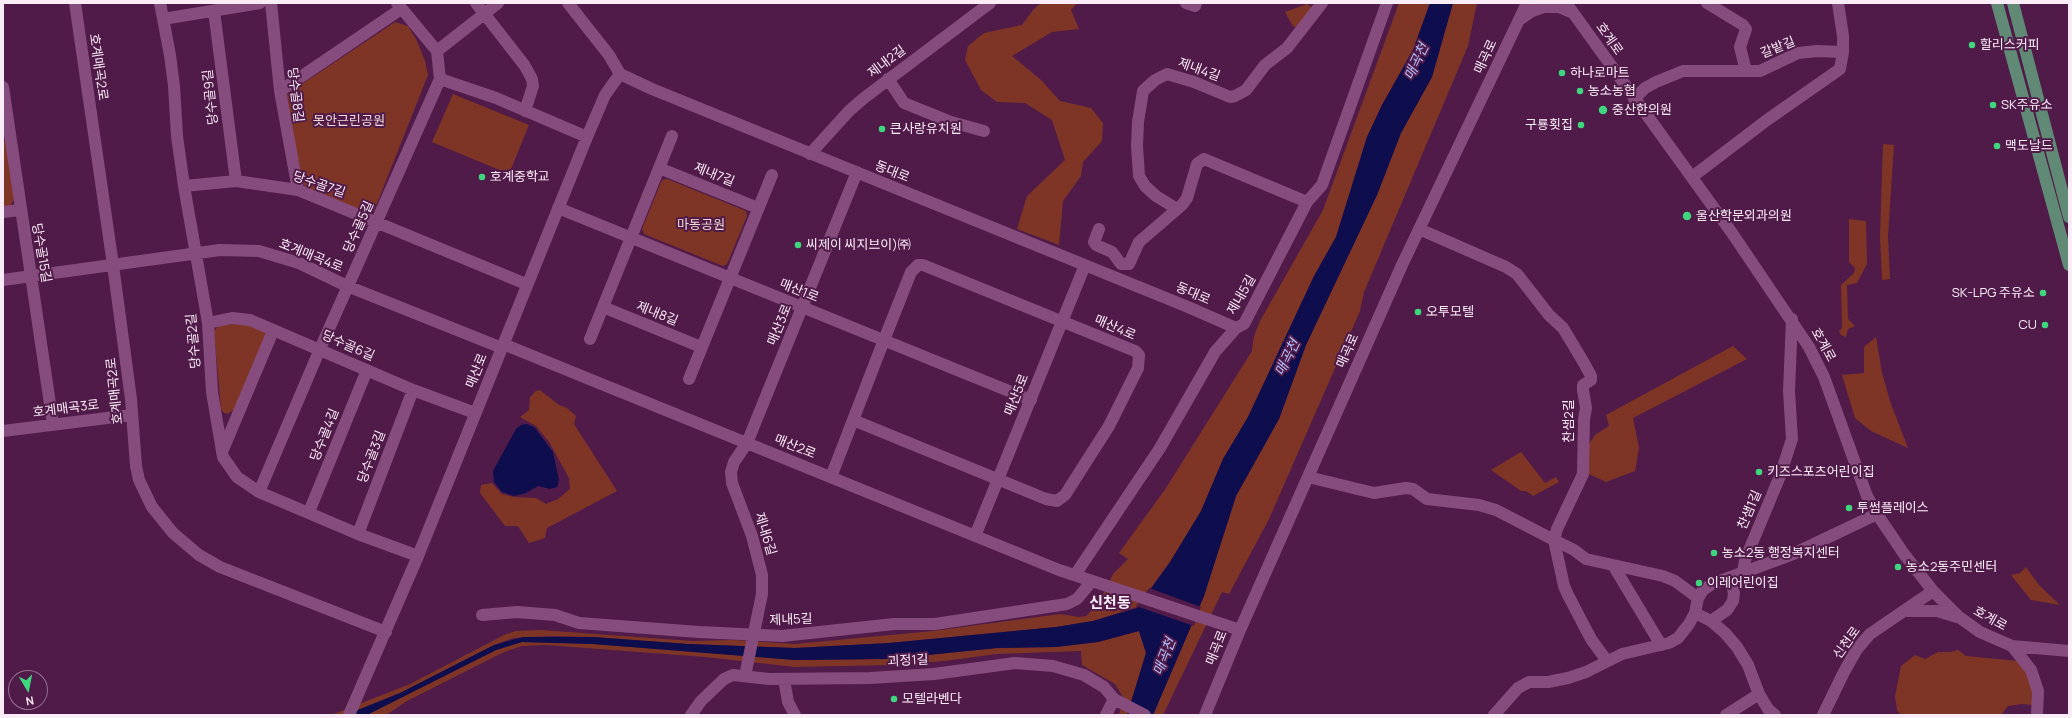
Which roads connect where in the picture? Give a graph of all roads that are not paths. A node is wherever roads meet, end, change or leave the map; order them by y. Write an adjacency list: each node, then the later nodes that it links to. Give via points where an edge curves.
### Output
1 (75, 3): 58 (street, 호계매곡2로)
2 (160, 3): 23 (street, 당수골2길)
3 (260, 3): 21 (street)
4 (271, 3): 32 (street, 당수골8길)
5 (476, 3): 22 (street)
6 (498, 3): 22 (street)
7 (568, 3): 28 (street, via 610,55)
8 (990, 3): 30 (street, 제내2길)
9 (1186, 3): 10 (street, via 1195,6)
10 (1196, 3)
11 (1322, 3): 49 (street, 제내4길, via 1287,48 1265,65 1246,90 1235,96 1230,97 1167,74 1155,80 1143,91 1137,134 1139,176 1156,196)
12 (1387, 3): 46 (street, 제내5길, via 1322,185)
13 (1516, 3): 24 (street)
14 (1527, 3): 24 (street, 매곡로)
15 (1707, 3): 27 (street, via 1746,29 1740,47)
16 (1838, 3): 26 (street)
17 (1998, 3): 60 (main road)
18 (2013, 3): 52 (main road)
19 (399, 6): 25 (street); 32 (street)
20 (1570, 8): 24 (street, via 1544,7 1532,11); 33 (street, 호계로)
21 (214, 11): 23 (street); 43 (street, 당수골9길)
22 (484, 14): 25 (street); 34 (street, via 532,79 533,86)
23 (163, 19): 44 (street, 당수골2길, via 174,86)
24 (1516, 25): 55 (street, 매곡로)
25 (437, 51): 29 (street, 당수골5길)
26 (1843, 52): 27 (street, 갈밭길, via 1817,51 1798,54 1766,69); 42 (street, via 1840,69)
27 (1746, 71): 33 (street, 갈밭길, via 1683,71 1656,82)
28 (620, 74): 37 (street, 매산로, via 605,94); 38 (street, 동대로)
29 (440, 79): 34 (street); 53 (street, 당수골5길)
30 (888, 79): 35 (street, via 904,103); 38 (street, 제내2길, via 848,111)
31 (3, 86): 50 (street, 당수골15길)
32 (280, 91): 45 (street, 당수골8길)
33 (1634, 99): 42 (street, 호계로)
34 (525, 111): 37 (street)
35 (984, 132)
36 (672, 136): 39 (street)
37 (587, 137): 47 (street, 매산로)
38 (810, 154): 40 (street, 동대로)
39 (660, 168): 48 (street, 제내7길); 56 (street)
40 (857, 172): 59 (street, 동대로); 67 (street, 매산3로)
41 (772, 175): 48 (street)
42 (1692, 177): 68 (street, 호계로)
43 (236, 181): 44 (street, 당수골7길); 45 (street, 당수골7길)
44 (184, 186): 57 (street, 당수골2길)
45 (298, 190): 53 (street, 당수골7길)
46 (1308, 202): 49 (street, via 1204,159 1197,164 1187,198); 71 (street, 제내5길, via 1244,324)
47 (558, 208): 56 (street, 매산1로); 64 (street, 매산로)
48 (758, 208): 62 (street)
49 (1177, 209): 54 (street, via 1146,234 1126,265 1121,264 1112,252 1096,245 1094,242)
50 (20, 210): 51 (street); 61 (street, 당수골15길)
51 (3, 212)
52 (2069, 217)
53 (377, 222): 64 (street, 당수골7길); 65 (street, 당수골5길)
54 (1099, 229)
55 (1419, 229): 93 (street, 매곡로); 100 (street, 찬샘2길, via 1506,267 1516,274 1549,316 1563,328 1591,376 1591,380 1583,385 1586,408 1583,474)
56 (632, 238): 62 (street, 매산1로); 66 (street)
57 (197, 254): 58 (street, 호계매곡4로); 65 (street, 호계매곡4로, via 220,250 259,251 300,264); 70 (street, 당수골2길)
58 (113, 265): 61 (street, 호계매곡4로); 84 (street, 호계매곡2로)
59 (1085, 265): 69 (street, 매산5로); 71 (street, 동대로)
60 (2069, 265)
61 (32, 276): 63 (street, 호계매곡4로); 87 (street, 당수골15길)
62 (729, 277): 67 (street, 매산1로); 76 (street)
63 (3, 280)
64 (526, 284): 75 (street, 매산로)
65 (348, 286): 75 (street, 호계매곡4로); 77 (street, 당수골5길)
66 (603, 307): 73 (street); 76 (street, 제내8길)
67 (803, 307): 74 (street, 매산1로); 90 (street, 매산3로)
68 (1792, 319): 97 (street, 호계로, via 1824,377 1857,471); 103 (street, 찬샘1길, via 1792,439 1780,476 1745,560)
69 (1062, 322): 74 (street, 매산4로, via 918,265 911,272); 81 (street, 매산5로); 94 (street, 매산4로, via 1135,351 1139,355 1138,368 1109,426 1062,499 1052,501)
70 (208, 323): 72 (street, 당수골6길, via 232,318 250,320); 82 (street, 당수골2길)
71 (1236, 328): 104 (street, 제내5길, via 1215,352 1160,448)
72 (273, 331): 77 (street, 당수골6길); 85 (street)
73 (590, 339)
74 (884, 340): 81 (street, 매산1로); 86 (street, 매산4로)
75 (503, 346): 83 (street, 매산로); 90 (street, 매산2로)
76 (702, 347): 79 (street)
77 (320, 349): 78 (street, 당수골6길); 95 (street, 당수골5길)
78 (367, 370): 80 (street, 당수골6길); 96 (street, 당수골4길)
79 (689, 379)
80 (413, 390): 83 (street, 당수골6길); 98 (street, 당수골3길)
81 (1031, 400): 94 (street, 매산5로)
82 (215, 413): 85 (street); 89 (street, 당수골2길)
83 (475, 413): 101 (street, 매산로)
84 (131, 415): 87 (street, 호계매곡3로); 115 (street, 호계매곡2로, via 139,480 152,507 173,533 199,555 220,567)
85 (235, 419): 89 (street, via 226,429); 91 (street)
86 (853, 420): 92 (street, 매산4로); 94 (street, 매산4로)
87 (53, 424): 88 (street, 호계매곡3로)
88 (3, 431)
89 (218, 431): 91 (street, 당수골2길)
90 (748, 443): 92 (street, 매산2로); 116 (street, 제내6길, via 730,472 732,484 752,536 762,575 762,594)
91 (222, 452): 95 (street, 당수골2길, via 237,477)
92 (831, 477): 99 (street, 매산2로)
93 (1308, 477): 100 (street, via 1374,493 1396,488 1413,489 1427,499 1479,505 1496,510); 114 (street, 매곡로)
94 (998, 479): 99 (street, 매산5로)
95 (259, 492): 96 (street, 당수골2길)
96 (309, 512): 98 (street, 당수골2길)
97 (1877, 514): 103 (street, via 1793,554); 107 (street, 호계로)
98 (358, 534): 101 (street, 당수골2길)
99 (975, 536): 104 (street, 매산2로)
100 (1554, 540): 102 (street, via 1586,559); 120 (street, via 1566,591 1591,639)
101 (418, 556): 115 (street, 매산로)
102 (1613, 565): 108 (street, via 1663,576 1675,581); 117 (street)
103 (1743, 573): 105 (street)
104 (1075, 575): 106 (street, 매산2로)
105 (1730, 578): 108 (street, via 1712,584 1703,590); 113 (street, via 1734,593 1733,601 1727,610)
106 (1096, 583): 114 (street, 매산2로); 116 (street, 제내5길, via 1067,604 1022,612 936,624 894,624)
107 (1933, 591): 109 (street, 신천로); 112 (street, 호계로)
108 (1698, 598): 110 (street)
109 (1903, 611): 112 (street, via 1938,611); 134 (street, 신천로, via 1870,634 1857,649)
110 (1695, 613): 113 (street); 117 (street, via 1678,638)
111 (482, 615): 116 (street, 제내5길, via 517,612 555,615 580,623)
112 (1959, 617): 118 (street, 호계로, via 1980,632)
113 (1711, 621): 123 (street, via 1737,647)
114 (1240, 630): 130 (street, 매곡로)
115 (386, 632): 125 (street, 매산로)
116 (753, 637): 121 (street, 제내6길)
117 (1661, 646): 120 (street, via 1622,654)
118 (2012, 646): 119 (street, 호계로); 135 (street, via 2031,670 2038,691)
119 (2069, 651)
120 (1607, 662): 131 (street, via 1563,680 1529,682 1518,688)
121 (746, 671): 122 (street, 괴정1길, via 769,679); 126 (street, 괴정1길, via 724,679 701,701)
122 (784, 679): 124 (street, 괴정1길, via 934,674 1015,663 1053,666 1084,675 1104,687); 127 (street, via 788,702)
123 (1760, 694): 132 (street); 133 (street, via 1768,709)
124 (1119, 701): 128 (street); 129 (street, 괴정1길)
125 (349, 715)
126 (692, 715)
127 (795, 715)
128 (1106, 715)
129 (1145, 715)
130 (1205, 715)
131 (1494, 715)
132 (1726, 715)
133 (1775, 715)
134 (1823, 715)
135 (2037, 715)

